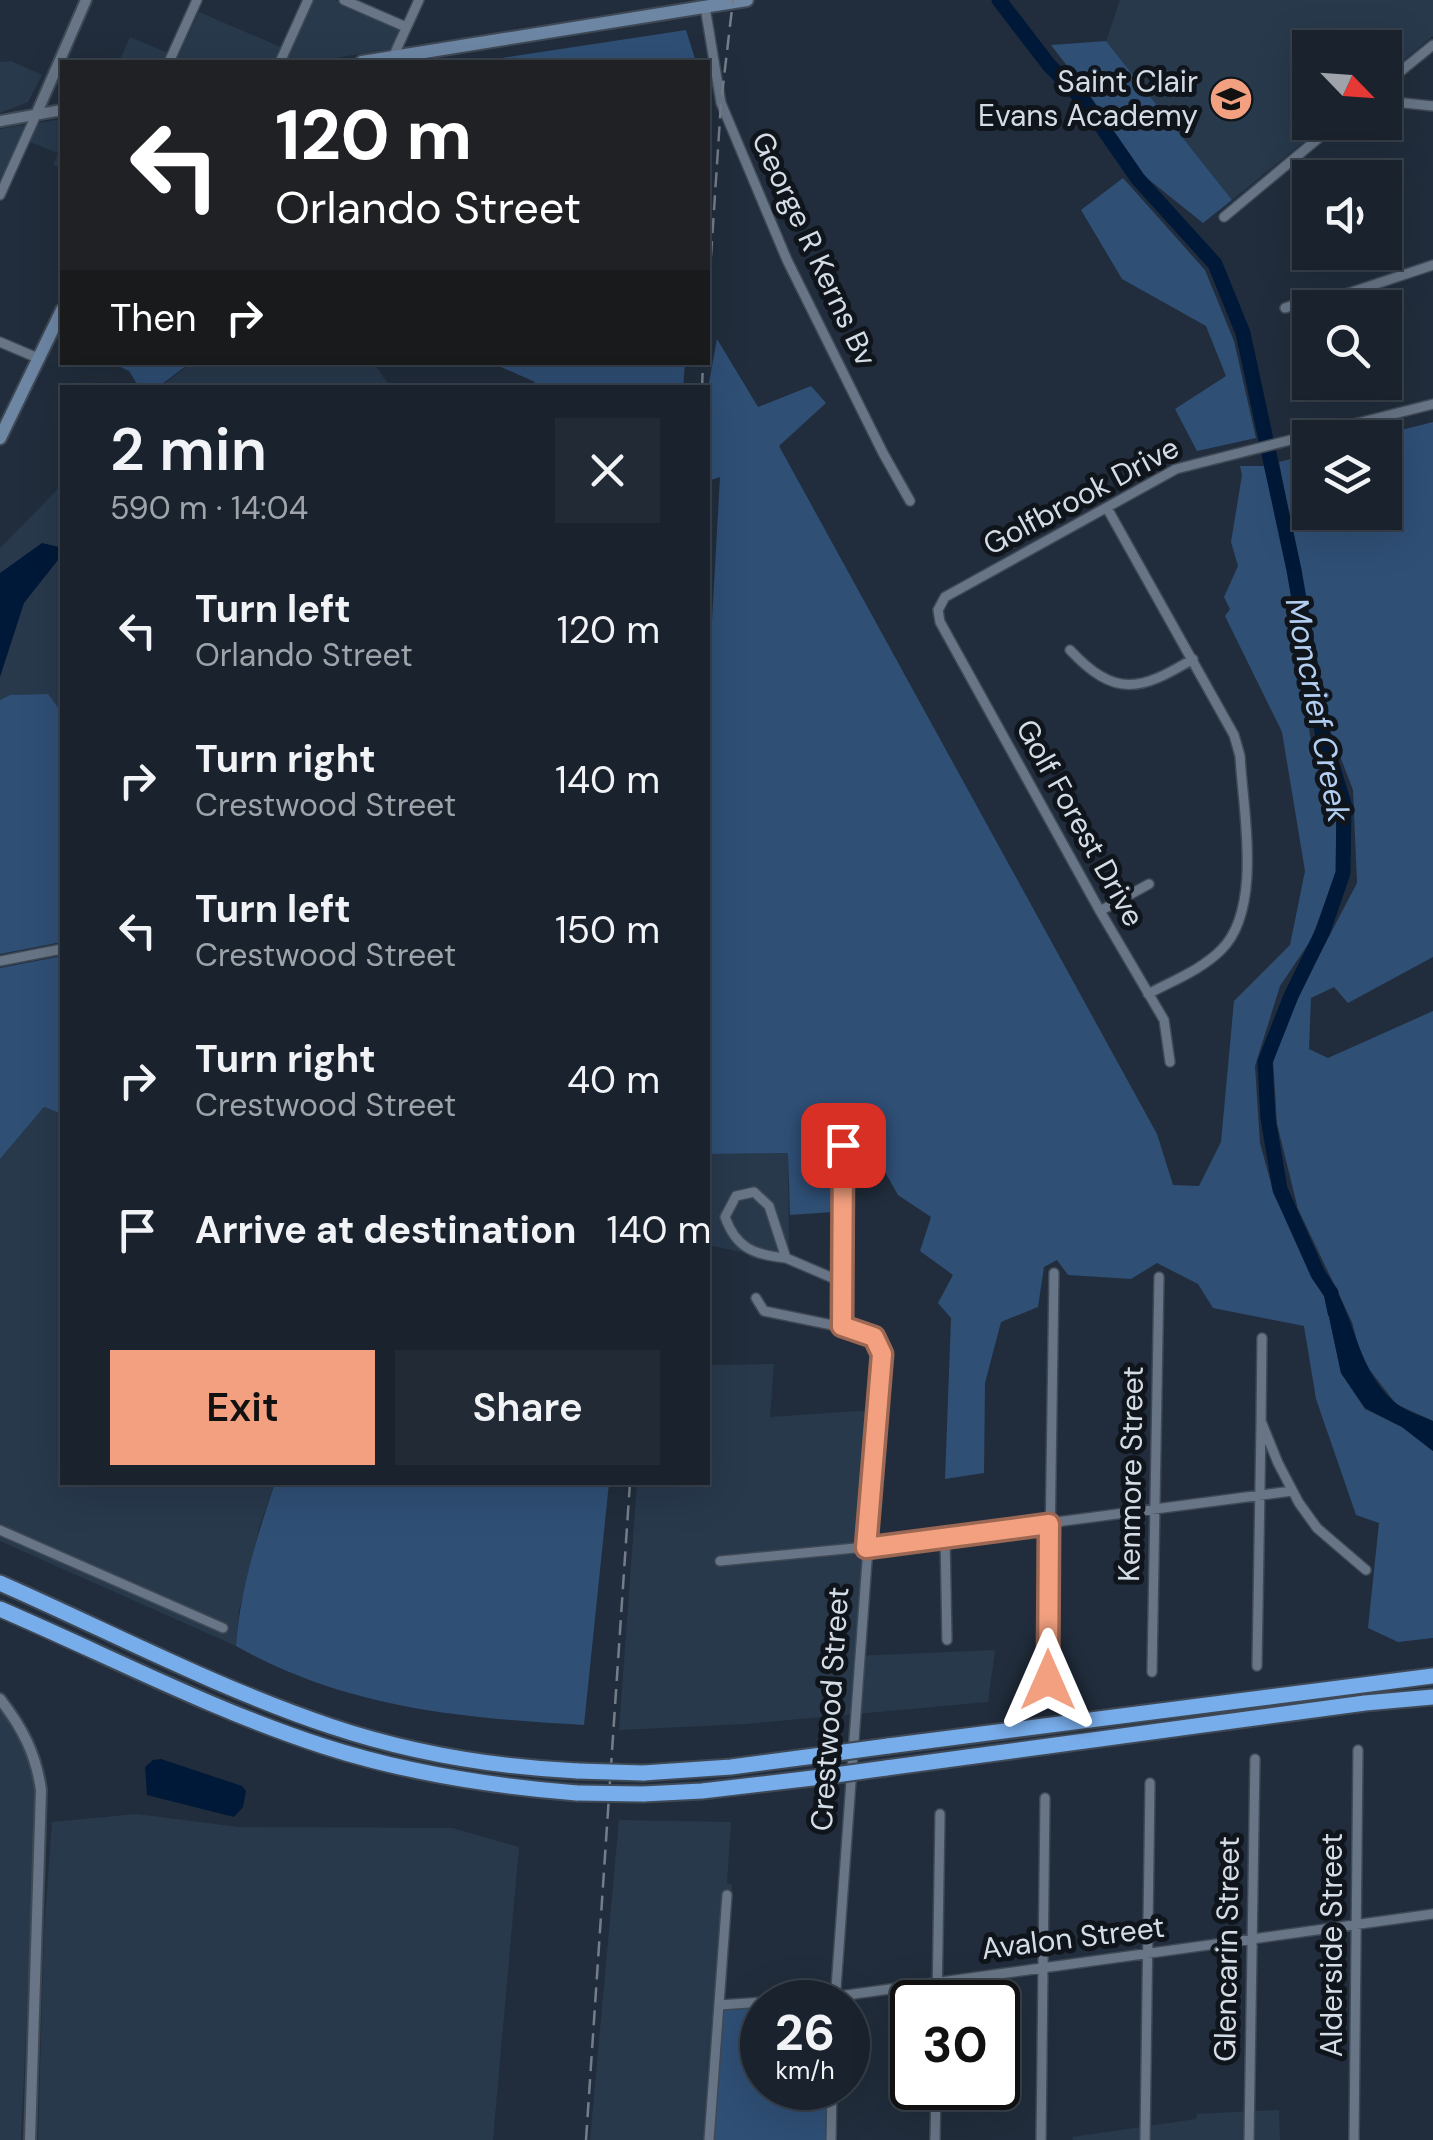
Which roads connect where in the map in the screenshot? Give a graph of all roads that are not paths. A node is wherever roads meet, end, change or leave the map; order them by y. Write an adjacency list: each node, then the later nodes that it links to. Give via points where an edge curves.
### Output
1 (86, 0): 19 (street)
2 (197, 0): 12 (street)
3 (308, 0): 13 (street)
4 (344, 0): 9 (street)
5 (418, 0): 9 (street)
6 (747, 0): 8 (main road)
7 (682, 5): 8 (main road); 11 (main road)
8 (705, 7): 31 (street, George R Kerns Bv, via 721,103 787,260)
9 (406, 27): 11 (street)
10 (1433, 45): 15 (street)
11 (393, 58): 14 (main road)
12 (170, 60)
13 (281, 60)
14 (378, 60)
15 (1402, 70)
16 (1402, 103): 17 (street)
17 (1433, 106)
18 (60, 110): 19 (street)
19 (36, 115): 20 (street); 22 (street)
20 (0, 121)
21 (1317, 140): 23 (street)
22 (0, 194)
23 (1224, 218)
24 (1433, 265): 25 (street)
25 (1285, 308)
26 (60, 315): 28 (main road)
27 (0, 342): 28 (street)
28 (40, 360): 30 (main road)
29 (1433, 404): 32 (street, Golfbrook Drive, via 1176,469)
30 (0, 438)
31 (910, 501)
32 (1107, 508): 33 (street, Golfbrook Drive, via 945,596); 35 (street)
33 (938, 610): 37 (street, Golf Forest Drive)
34 (1070, 650): 35 (street, via 1092,673 1120,684 1152,682)
35 (1192, 659): 40 (street, via 1240,756 1246,904 1218,953)
36 (1149, 884): 37 (street)
37 (1100, 911): 40 (street, Golf Forest Drive)
38 (60, 950): 39 (street)
39 (0, 961)
40 (1148, 994): 41 (street, Golf Forest Drive, via 1164,1020)
41 (1170, 1062)
42 (843, 1145): 46 (street)
43 (786, 1258): 43 (street, via 750,1252 732,1237 725,1217 736,1196 754,1192 769,1206); 46 (street)
44 (1054, 1273): 54 (street)
45 (1159, 1277): 53 (street, Kenmore Street)
46 (842, 1282): 48 (street)
47 (756, 1298): 48 (street, via 764,1311)
48 (842, 1326): 57 (street, Crestwood Street, via 874,1337 882,1354)
49 (1262, 1338): 50 (street)
50 (1262, 1421): 51 (street); 52 (street)
51 (1292, 1491): 52 (street); 59 (street, via 1326,1539)
52 (1259, 1496): 53 (street); 64 (street)
53 (1155, 1509): 54 (street); 65 (street, Kenmore Street)
54 (1049, 1524): 56 (street); 67 (street)
55 (0, 1530): 62 (street)
56 (945, 1538): 57 (street); 63 (street)
57 (866, 1548): 58 (street); 81 (street, Crestwood Street)
58 (720, 1561)
59 (1366, 1570)
60 (0, 1583): 66 (highway, bridge, via 330,1726 456,1758 578,1771 731,1767)
61 (0, 1610): 68 (highway, bridge, via 319,1745 443,1778 577,1793 702,1791)
62 (222, 1628)
63 (947, 1640)
64 (1257, 1666)
65 (1152, 1672)
66 (1433, 1676)
67 (1048, 1680)
68 (1433, 1698)
69 (0, 1699): 87 (street, via 34,1754 42,1790)
70 (1358, 1750): 77 (street, Alderside Street)
71 (1255, 1759): 78 (street, Glencarin Street)
72 (1150, 1783): 79 (street)
73 (1046, 1798): 80 (street)
74 (940, 1814): 82 (street)
75 (727, 1895): 84 (street)
76 (1433, 1914): 77 (street, Avalon Street)
77 (1358, 1925): 78 (street, Avalon Street); 94 (street, Alderside Street)
78 (1251, 1940): 79 (street, Avalon Street); 93 (street, Glencarin Street)
79 (1148, 1954): 80 (street, Avalon Street); 92 (street)
80 (1043, 1968): 82 (street, Avalon Street); 91 (street)
81 (836, 1980)
82 (938, 1980)
83 (740, 2004): 84 (street, Avalon Street)
84 (719, 2005): 88 (street)
85 (831, 2110): 89 (street)
86 (936, 2110): 90 (street)
87 (30, 2140)
88 (709, 2140)
89 (830, 2140)
90 (935, 2140)
91 (1040, 2140)
92 (1145, 2140)
93 (1249, 2140)
94 (1354, 2140)

